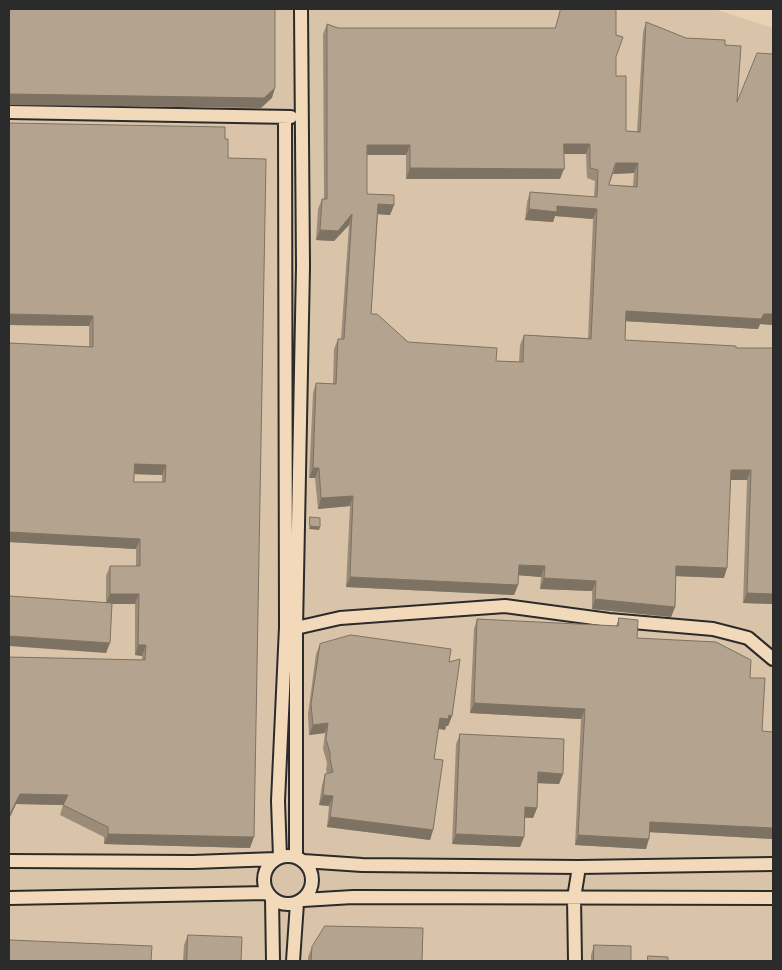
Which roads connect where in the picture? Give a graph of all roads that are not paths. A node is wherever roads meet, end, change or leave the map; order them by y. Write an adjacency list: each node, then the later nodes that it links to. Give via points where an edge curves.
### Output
1 (301, 9): 3 (street)
2 (9, 112): 4 (street)
3 (302, 116): 4 (street); 5 (street, via 303,267)
4 (285, 118): 5 (street)
5 (291, 628): 6 (street, via 340,618 505,606 609,620 714,628 748,638); 7 (street, via 278,801); 8 (street)
6 (773, 659)
7 (278, 858): 8 (street); 9 (street, via 193,862); 12 (street, via 266,871 265,886)
8 (299, 859): 11 (street, via 362,865); 16 (street, via 312,873 313,880 312,888)
9 (9, 861)
10 (773, 864): 11 (street)
11 (579, 867): 14 (street)
12 (270, 895): 13 (street); 16 (street, via 284,904); 17 (street)
13 (9, 898)
14 (574, 898): 15 (street); 16 (street); 19 (street)
15 (773, 898)
16 (300, 901): 18 (street)
17 (273, 961)
18 (293, 961)
19 (575, 961)

